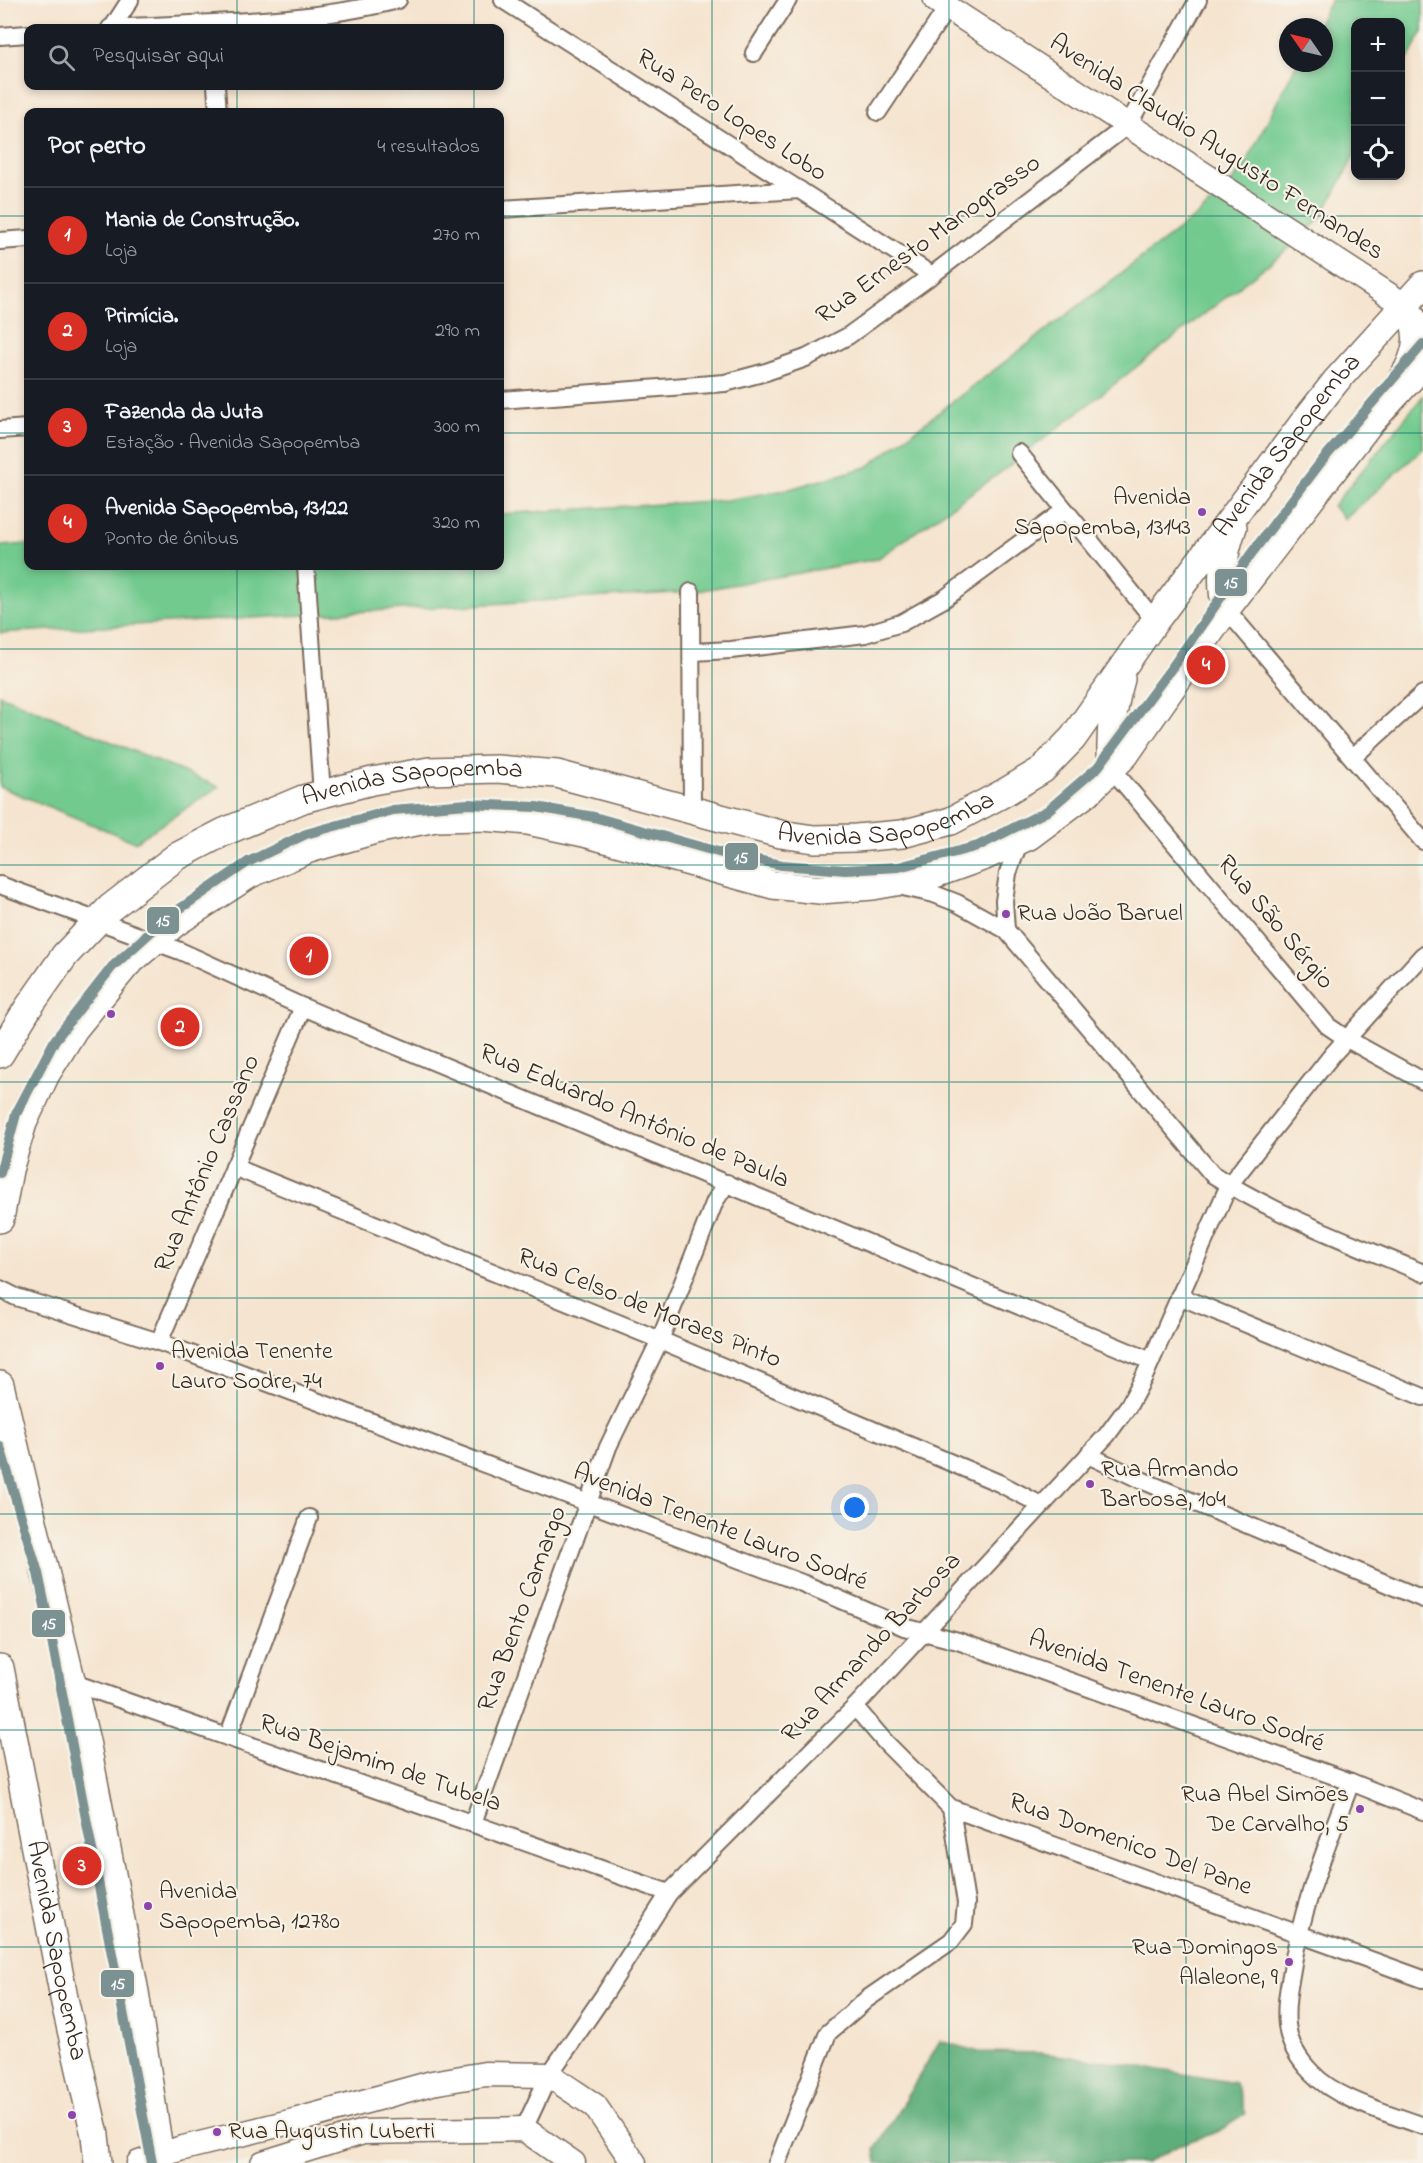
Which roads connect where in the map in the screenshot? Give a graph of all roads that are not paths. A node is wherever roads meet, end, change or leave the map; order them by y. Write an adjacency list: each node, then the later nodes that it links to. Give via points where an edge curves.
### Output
1 (130, 0): 7 (street)
2 (398, 0): 8 (street, via 364,9)
3 (503, 0): 16 (street, Rua Pero Lopes Lobo)
4 (788, 0): 11 (street)
5 (1198, 0): 15 (street, Rua Ernesto Manograsso)
6 (942, 4): 14 (street); 15 (street, Avenida Claudio Augusto Fernandes)
7 (114, 24)
8 (223, 24)
9 (24, 34): 10 (street)
10 (0, 36)
11 (754, 53)
12 (216, 90): 13 (street)
13 (218, 108)
14 (878, 112)
15 (1128, 125): 20 (street, Rua Ernesto Manograsso); 22 (street, Avenida Claudio Augusto Fernandes)
16 (800, 190): 17 (street); 20 (street, Rua Pero Lopes Lobo)
17 (504, 209)
18 (24, 239): 19 (street)
19 (0, 241)
20 (932, 275): 24 (street, Rua Ernesto Manograsso, via 848,336 806,358 766,372 725,383)
21 (1423, 285): 22 (main road, Avenida Sapopemba)
22 (1404, 305): 25 (main road, via 1418,317 1420,340 1408,369); 29 (main road, Avenida Sapopemba, via 1336,381)
23 (1423, 366): 25 (main road, Avenida Sapopemba)
24 (504, 400)
25 (1378, 415): 33 (main road, Avenida Sapopemba)
26 (24, 428): 27 (street)
27 (0, 430)
28 (1018, 453): 30 (street)
29 (1263, 477): 33 (main road, via 1226,547 1222,573); 34 (main road, Avenida Sapopemba)
30 (1065, 510): 34 (street); 35 (street, via 944,599 902,623 865,634)
31 (306, 570): 41 (street)
32 (691, 592): 35 (street)
33 (1226, 609): 39 (street); 40 (main road, Avenida Sapopemba)
34 (1155, 621): 36 (main road, Avenida Sapopemba)
35 (692, 652): 42 (street)
36 (1132, 656): 38 (main road, Avenida Sapopemba); 40 (main road, via 1114,704)
37 (1423, 693): 39 (street)
38 (1062, 749): 40 (main road, via 1090,754); 42 (main road, Avenida Sapopemba, via 1042,770 982,805 951,821 902,834 814,839)
39 (1353, 757): 44 (street)
40 (1112, 769): 43 (main road, Avenida Sapopemba, via 1088,792); 52 (street, Rua São Sérgio, via 1328,1026)
41 (322, 794): 42 (main road, Avenida Sapopemba, via 429,771 497,769 557,774); 47 (main road, Avenida Sapopemba, via 224,832 176,857)
42 (692, 812)
43 (1020, 840): 45 (main road, Avenida Sapopemba, via 929,876); 48 (street, via 1008,873 1004,901)
44 (1423, 841)
45 (888, 884): 48 (street, via 934,894); 49 (main road, Avenida Sapopemba, via 820,890 773,885 528,821 436,818 309,849 250,874)
46 (0, 885): 47 (street, Rua Eduardo Antônio de Paula)
47 (98, 921): 49 (street, Rua Eduardo Antônio de Paula); 53 (main road, Avenida Sapopemba, via 65,955)
48 (1006, 930): 57 (street, via 1212,1174)
49 (153, 942): 51 (street, Rua Eduardo Antônio de Paula); 58 (main road, Avenida Sapopemba, via 127,963 80,1021 46,1074 23,1123)
50 (1423, 955): 52 (street, Rua Armando Barbosa)
51 (303, 1007): 55 (street, Rua Antônio Cassano); 56 (street, Rua Eduardo Antônio de Paula)
52 (1347, 1039): 54 (street, Rua São Sérgio); 57 (street, Rua Armando Barbosa)
53 (0, 1054)
54 (1423, 1081)
55 (234, 1167): 62 (street, Rua Celso de Moraes Pinto); 63 (street, Rua Antônio Cassano)
56 (727, 1183): 62 (street, Rua Bento Camargo, via 715,1201); 64 (street, Rua Eduardo Antônio de Paula)
57 (1229, 1185): 59 (street); 61 (street, Rua Armando Barbosa)
58 (0, 1219)
59 (1423, 1273)
60 (0, 1289): 63 (street, Avenida Tenente Lauro Sodré)
61 (1179, 1296): 64 (street, Rua Armando Barbosa); 66 (street)
62 (660, 1340): 68 (street, Rua Bento Camargo, via 608,1447); 69 (street, Rua Celso de Moraes Pinto, via 999,1483)
63 (159, 1342): 68 (street, Avenida Tenente Lauro Sodré)
64 (1150, 1361): 67 (street, Rua Armando Barbosa, via 1129,1405)
65 (0, 1385): 74 (main road)
66 (1423, 1397)
67 (1088, 1455): 69 (street, Rua Armando Barbosa); 71 (street)
68 (587, 1504): 72 (street, Avenida Tenente Lauro Sodré, via 802,1583); 80 (street, Rua Bento Camargo)
69 (1041, 1505): 72 (street, Rua Armando Barbosa)
70 (309, 1518): 76 (street)
71 (1423, 1599)
72 (924, 1633): 75 (street, Rua Armando Barbosa); 77 (street, Avenida Tenente Lauro Sodré, via 958,1641)
73 (0, 1668): 90 (main road, Avenida Sapopemba)
74 (74, 1683): 76 (street, Rua Bejamim de Tubela); 89 (main road, via 135,1992)
75 (855, 1707): 78 (street, Rua Domenico Del Pane); 81 (street, Rua Armando Barbosa)
76 (228, 1737): 80 (street, Rua Bejamim de Tubela)
77 (1351, 1782): 79 (street, Avenida Tenente Lauro Sodré); 82 (street)
78 (951, 1808): 82 (street, Rua Domenico Del Pane); 94 (street, via 966,1903 964,1924 951,1941 867,1999 828,2033)
79 (1423, 1811)
80 (473, 1823): 81 (street, Rua Bejamim de Tubela)
81 (669, 1893): 84 (street, Rua Armando Barbosa)
82 (1299, 1933): 83 (street, Rua Domenico Del Pane); 86 (street, via 1287,2026 1301,2060 1312,2074 1334,2089)
83 (1423, 1979)
84 (549, 2074): 85 (street, via 485,2074 432,2083); 87 (street, Rua Armando Barbosa); 93 (street, via 595,2106)
85 (345, 2107): 88 (street); 89 (street)
86 (1423, 2126)
87 (524, 2129): 88 (street, via 363,2132); 92 (street)
88 (351, 2136): 91 (street)
89 (153, 2160)
90 (98, 2163)
91 (263, 2163)
92 (573, 2163)
93 (634, 2163)
94 (777, 2163)

